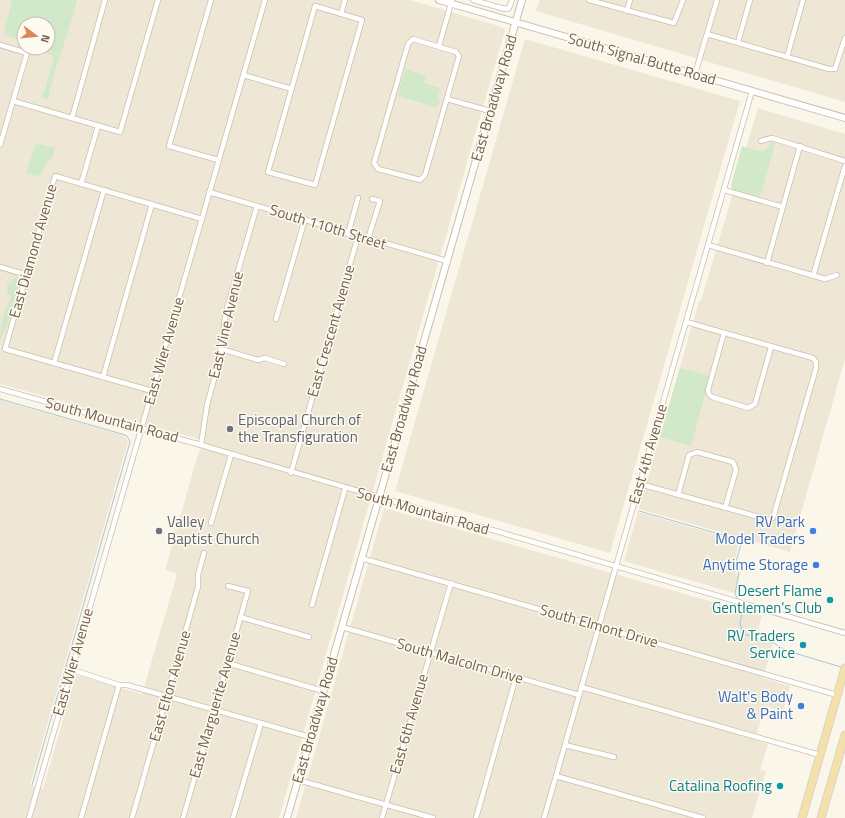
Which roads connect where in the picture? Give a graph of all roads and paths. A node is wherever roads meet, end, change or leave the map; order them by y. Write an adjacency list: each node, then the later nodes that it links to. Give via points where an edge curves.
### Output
1 (105, 0): 33 (street)
2 (158, 0): 35 (street, via 120,132)
3 (211, 0): 39 (street, via 169,146)
4 (264, 0): 27 (street, East Wier Avenue)
5 (345, 0): 18 (street)
6 (439, 0): 16 (main road, South Signal Butte Road)
7 (473, 0): 8 (street, via 505,9 509,8)
8 (512, 0)
9 (522, 0): 19 (main road, East Broadway Road)
10 (589, 0): 17 (street)
11 (630, 0): 17 (street)
12 (683, 0): 17 (street, via 674,23)
13 (717, 0): 20 (street)
14 (750, 0): 22 (street)
15 (803, 0): 25 (street)
16 (451, 2): 19 (main road, South Signal Butte Road); 24 (street)
17 (627, 11)
18 (341, 14): 28 (street, via 315,6); 28 (street, via 362,20 315,185 268,172)
19 (516, 22): 26 (main road, South Signal Butte Road); 32 (main road, East Broadway Road)
20 (707, 34): 22 (street); 26 (street)
21 (845, 38): 25 (street, via 835,69)
22 (738, 42): 25 (street)
23 (0, 45): 31 (street, via 27,53)
24 (439, 46): 30 (street, via 458,53); 30 (street, via 411,40 408,44 378,146 375,166 417,180 422,179)
25 (787, 57)
26 (695, 74): 29 (main road, South Signal Butte Road)
27 (243, 75): 28 (street); 39 (street, East Wier Avenue)
28 (292, 89)
29 (752, 91): 34 (main road, South Signal Butte Road); 44 (street, East 4th Avenue)
30 (447, 99): 32 (street)
31 (13, 101): 33 (street); 37 (street)
32 (490, 111): 57 (main road, East Broadway Road)
33 (72, 118): 35 (street)
34 (845, 118)
35 (98, 126): 42 (street)
36 (761, 141): 38 (street, via 772,138)
37 (0, 146)
38 (800, 146): 40 (street); 50 (street)
39 (218, 160): 45 (street, East Wier Avenue)
40 (845, 161)
41 (845, 166): 61 (street)
42 (81, 184): 43 (street); 60 (street, East Diamond Avenue, via 55,176)
43 (104, 190): 48 (street); 68 (street)
44 (724, 190): 50 (street); 56 (street, East 4th Avenue)
45 (209, 192): 49 (street, South 110th Street); 51 (street, East Wier Avenue)
46 (358, 198): 53 (street)
47 (372, 199): 55 (street, via 380,201)
48 (152, 204): 51 (street); 70 (street)
49 (258, 206): 52 (street, South 110th Street); 67 (street, East Vine Avenue, via 226,312)
50 (783, 206): 58 (street)
51 (202, 219): 72 (street, East Wier Avenue)
52 (305, 219): 53 (street, South 110th Street); 63 (street)
53 (348, 234): 54 (street, South 110th Street)
54 (358, 236): 55 (street, South 110th Street); 76 (street, East Crescent Avenue)
55 (368, 239): 57 (street, South 110th Street)
56 (708, 246): 58 (street); 64 (street, East 4th Avenue)
57 (447, 261): 80 (main road, East Broadway Road)
58 (767, 262): 61 (street)
59 (0, 267): 60 (street)
60 (26, 275): 68 (street, East Diamond Avenue, via 5,349)
61 (813, 276): 62 (street, via 825,280)
62 (837, 276)
63 (276, 319)
64 (686, 322): 65 (street); 77 (street, East 4th Avenue)
65 (724, 333): 66 (street); 66 (street, via 709,394 748,408 755,404)
66 (771, 347): 81 (street, via 813,358 816,362 773,518 770,520)
67 (221, 349): 69 (street, via 258,360 265,358); 74 (street, East Vine Avenue, via 206,405)
68 (54, 363): 70 (street)
69 (284, 364)
70 (103, 377): 72 (street)
71 (0, 389): 73 (street, South Mountain Road)
72 (152, 392): 73 (street, East Wier Avenue)
73 (141, 429): 74 (street, South Mountain Road); 97 (street, East Wier Avenue)
74 (201, 445): 75 (street, South Mountain Road)
75 (231, 455): 76 (street, South Mountain Road); 82 (street)
76 (290, 473): 78 (street, South Mountain Road)
77 (640, 484): 79 (street); 85 (street, East 4th Avenue)
78 (345, 488): 80 (street, South Mountain Road); 88 (street)
79 (678, 495): 81 (street); 81 (street, via 689,455 697,452 736,465)
80 (379, 498): 84 (main road, East Broadway Road); 85 (street, South Mountain Road)
81 (725, 508)
82 (211, 523)
83 (204, 553): 104 (street, East Elton Avenue, via 198,575 198,587)
84 (362, 558): 86 (street, South Elmont Drive); 90 (main road, East Broadway Road)
85 (616, 567): 91 (street, East 4th Avenue); 92 (street, South Mountain Road)
86 (451, 583): 91 (street, South Elmont Drive); 94 (street, East 6th Avenue)
87 (228, 586): 89 (street, East Marguerite Avenue, via 248,591)
88 (312, 605)
89 (240, 617): 93 (street); 95 (street, East Marguerite Avenue)
90 (342, 627): 94 (street, South Malcolm Drive); 101 (main road, East Broadway Road)
91 (598, 627): 100 (street, East 4th Avenue); 103 (street, South Elmont Drive)
92 (845, 633)
93 (309, 637)
94 (430, 652): 98 (street, South Malcolm Drive); 114 (street, East 6th Avenue)
95 (227, 663): 101 (street); 105 (street, East Marguerite Avenue)
96 (845, 668): 103 (main road)
97 (70, 669): 99 (street); 115 (street, East Wier Avenue)
98 (516, 677): 102 (street, South Malcolm Drive); 123 (street)
99 (119, 685): 104 (street); 116 (street)
100 (581, 687): 102 (street, East 4th Avenue); 110 (street)
101 (323, 691): 108 (main road, East Broadway Road)
102 (579, 695): 109 (street, East 4th Avenue)
103 (837, 695): 110 (main road)
104 (167, 696): 105 (street); 117 (street, East Elton Avenue)
105 (214, 709): 106 (street); 118 (street, East Marguerite Avenue)
106 (261, 723): 108 (street); 119 (street)
107 (845, 736): 127 (main road)
108 (310, 737): 113 (main road, East Broadway Road)
109 (565, 745): 111 (street); 112 (street, East 4th Avenue)
110 (820, 755): 126 (main road)
111 (614, 757)
112 (556, 776): 124 (street, East 4th Avenue); 125 (street)
113 (298, 780): 114 (street); 120 (main road, East Broadway Road)
114 (386, 804): 121 (street, East 6th Avenue); 122 (street)
115 (29, 818)
116 (81, 818)
117 (132, 818)
118 (182, 818)
119 (233, 818)
120 (287, 818)
121 (382, 818)
122 (433, 818)
123 (476, 818)
124 (544, 818)
125 (702, 818)
126 (802, 818)
127 (821, 818)

